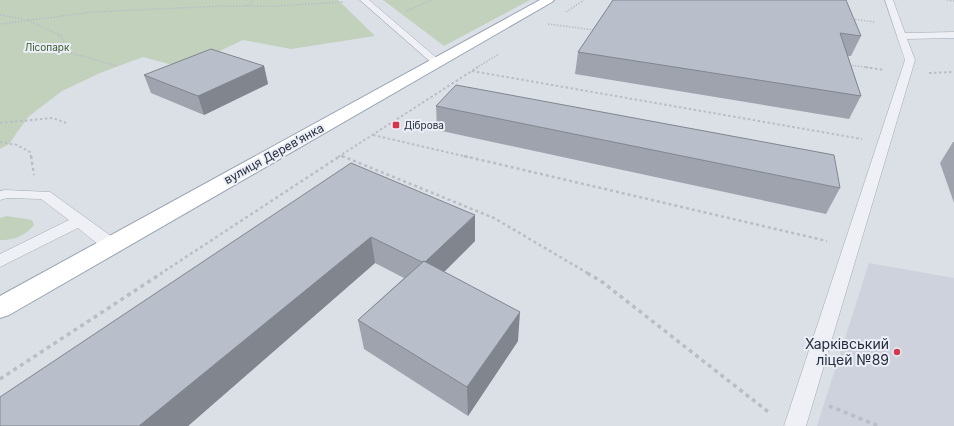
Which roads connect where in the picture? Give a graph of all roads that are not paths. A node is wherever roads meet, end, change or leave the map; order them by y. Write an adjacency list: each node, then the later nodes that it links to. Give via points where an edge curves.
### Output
1 (548, 0): 6 (main road, вулиця Дерев’янка)
2 (889, 0): 4 (lane)
3 (365, 1): 6 (lane)
4 (899, 30): 5 (lane); 12 (lane, via 910,60)
5 (954, 35)
6 (436, 62): 9 (main road, вулиця Дерев’янка)
7 (0, 196): 8 (lane, via 45,195)
8 (80, 221): 9 (lane); 10 (lane)
9 (112, 245): 11 (main road, вулиця Дерев’янка)
10 (0, 261)
11 (0, 308)
12 (795, 426)

